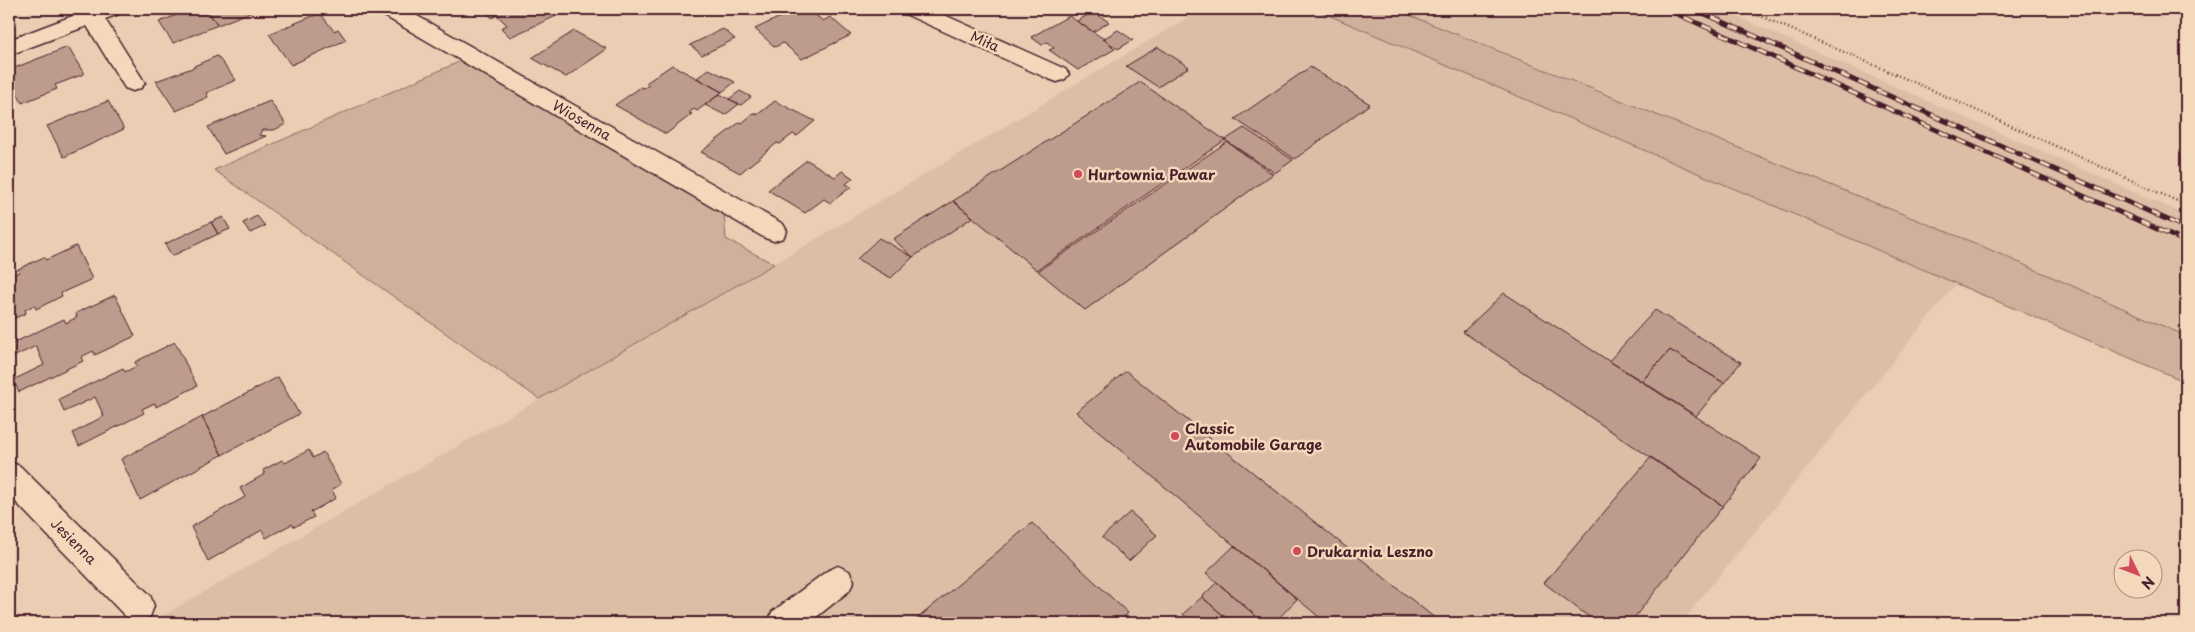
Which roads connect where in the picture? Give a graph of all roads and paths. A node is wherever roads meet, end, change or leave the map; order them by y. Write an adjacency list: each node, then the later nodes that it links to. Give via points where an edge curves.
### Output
1 (389, 9): 9 (street, Wiosenna)
2 (913, 9): 6 (street, Miła)
3 (1744, 9): 8 (path)
4 (102, 12): 5 (street); 7 (street)
5 (9, 48)
6 (1057, 74)
7 (133, 83)
8 (2186, 205)
9 (774, 231)
10 (9, 475): 12 (street, Jesienna)
11 (838, 581): 13 (street)
12 (138, 606)
13 (784, 623)

